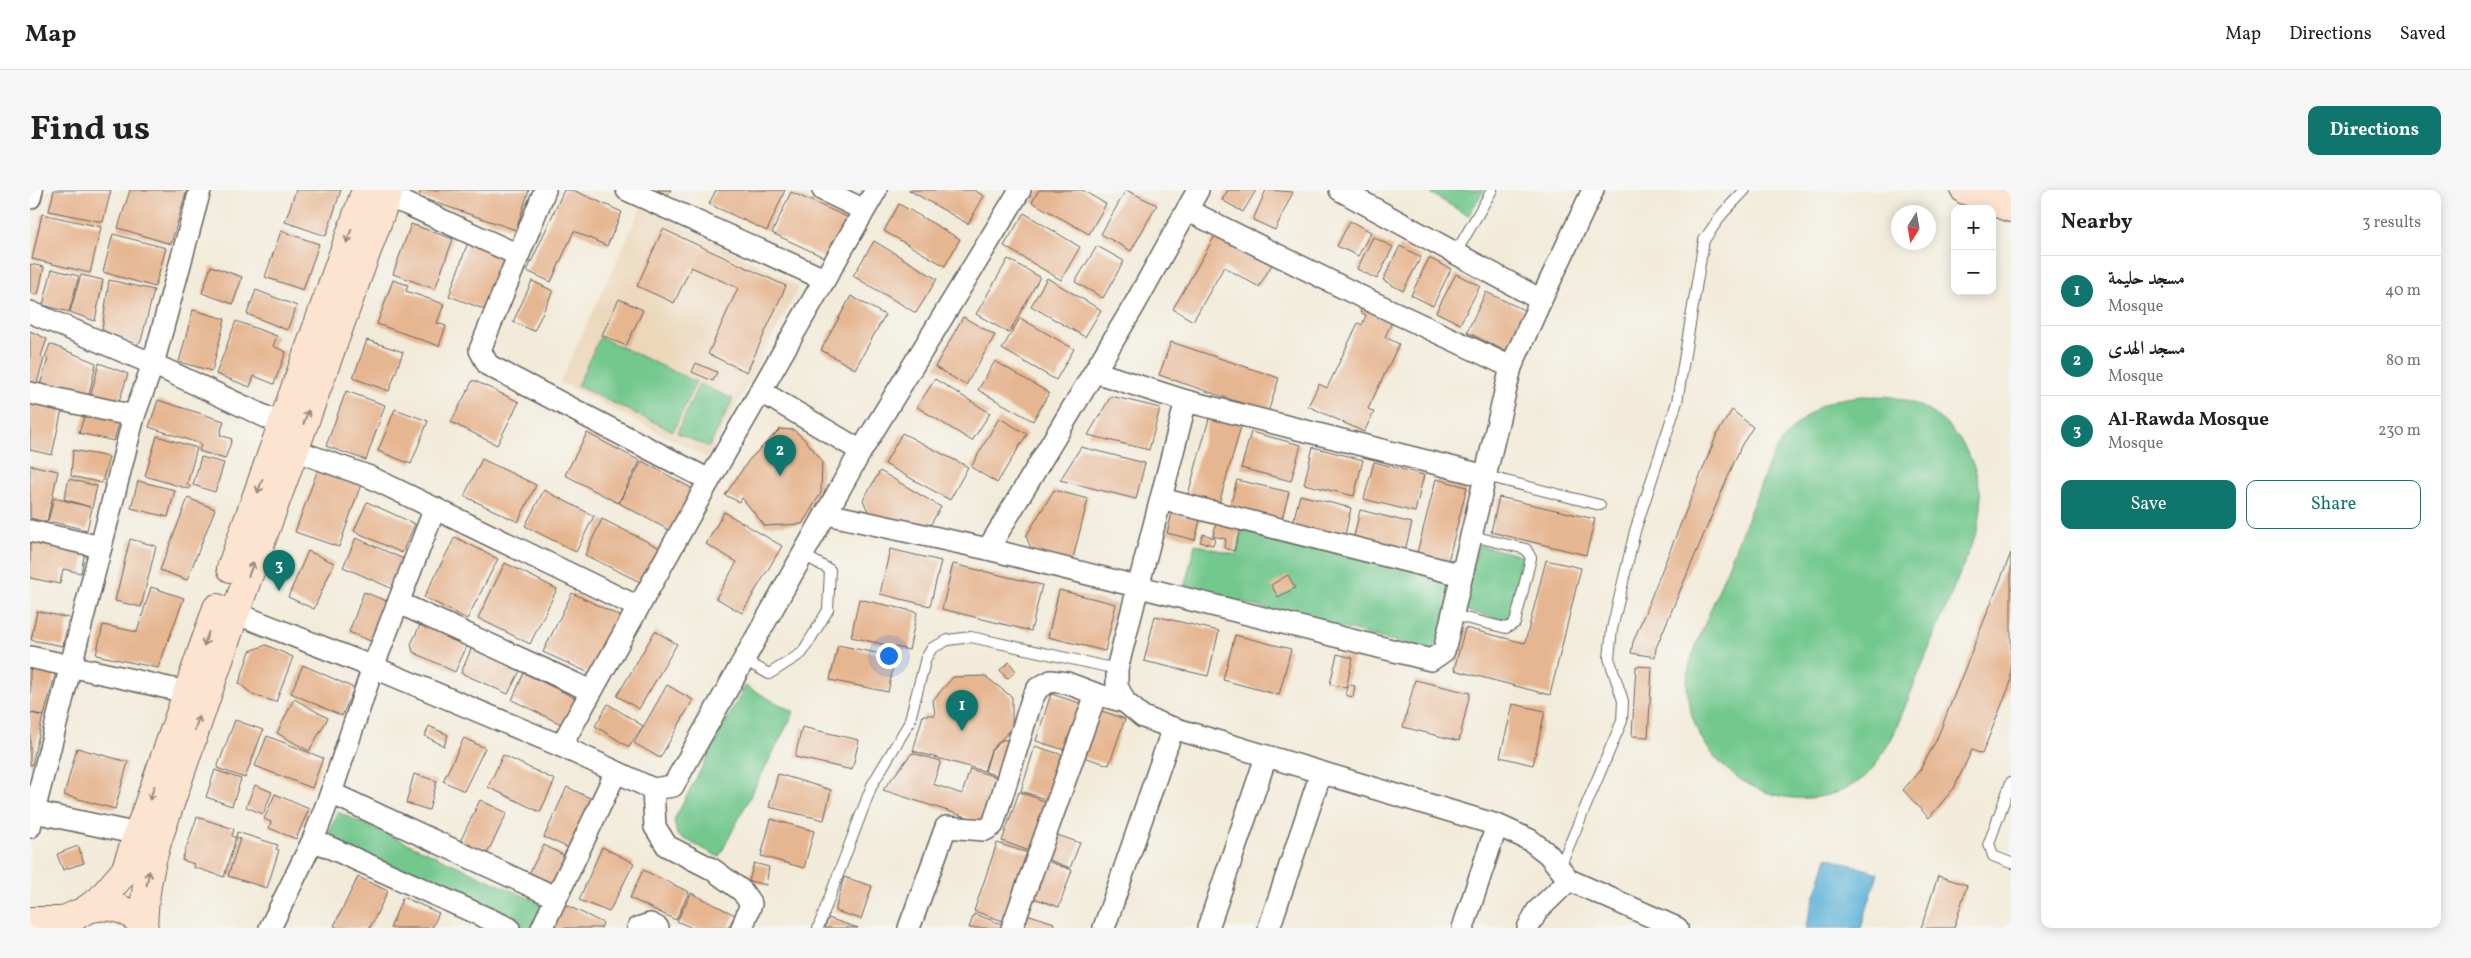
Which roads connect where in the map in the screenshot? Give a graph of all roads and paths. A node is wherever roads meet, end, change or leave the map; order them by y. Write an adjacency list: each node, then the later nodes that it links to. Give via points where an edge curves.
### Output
1 (32, 190): 15 (street)
2 (200, 190): 24 (street)
3 (545, 190): 20 (street)
4 (627, 190): 21 (street)
5 (822, 190): 17 (street)
6 (876, 190): 17 (street)
7 (1020, 190): 32 (street)
8 (1198, 190): 18 (street)
9 (1340, 190): 19 (street)
10 (1492, 190): 19 (lane)
11 (1593, 190): 22 (street)
12 (1745, 190): 73 (lane, via 1704,240 1677,402 1635,531 1612,630 1609,658 1623,701 1622,721)
13 (1965, 190): 16 (main road)
14 (380, 192): 20 (street); 31 (main road, one-way to 31); 33 (main road, one-way to 14)
15 (30, 198)
16 (2011, 208)
17 (864, 210): 21 (street)
18 (1187, 210): 25 (street); 26 (street)
19 (1455, 254): 22 (street)
20 (518, 255): 35 (street, via 480,350 488,365)
21 (824, 279): 27 (street)
22 (1541, 300): 25 (street)
23 (30, 312): 24 (street)
24 (153, 364): 30 (street); 31 (street)
25 (1511, 368): 34 (street)
26 (1095, 372): 29 (street); 43 (street)
27 (760, 391): 32 (street); 35 (street)
28 (30, 393): 30 (street)
29 (1186, 402): 34 (street); 36 (street)
30 (134, 416): 42 (street)
31 (281, 424): 33 (main road)
32 (861, 451): 39 (street)
33 (285, 455): 38 (street, via 370,477); 49 (main road, one-way to 33); 57 (main road, one-way to 57)
34 (1486, 476): 37 (lane); 41 (street)
35 (709, 480): 48 (street)
36 (1161, 499): 45 (street); 46 (street)
37 (1600, 505)
38 (435, 508): 47 (street); 48 (street)
39 (827, 514): 43 (street); 44 (street)
40 (30, 531): 42 (street)
41 (1472, 536): 45 (street); 50 (lane, via 1526,549 1531,558 1515,623 1506,628)
42 (101, 546): 53 (street)
43 (988, 549): 46 (street)
44 (804, 555): 52 (street); 52 (lane, via 830,570 828,610 802,653 769,674)
45 (1462, 575): 50 (street)
46 (1138, 587): 50 (street, via 1432,660 1444,651); 55 (street)
47 (398, 603): 54 (street); 56 (street)
48 (638, 607): 56 (street)
49 (235, 613): 54 (street); 78 (main road, one-way to 49, via 143,905 151,862)
50 (1453, 615)
51 (30, 657): 53 (street)
52 (744, 660): 66 (street, via 673,786)
53 (70, 664): 57 (street); 68 (street)
54 (373, 667): 61 (street); 67 (street)
55 (1118, 669): 59 (street, via 1117,686); 85 (lane, via 971,637 948,640 932,648 926,658 910,723 872,785)
56 (591, 691): 61 (street)
57 (186, 692): 70 (main road, one-way to 70)
58 (1096, 694): 59 (street); 86 (street, via 1067,683 1050,681 1038,688 993,825 985,830 946,826); 87 (street)
59 (1125, 702): 60 (street, via 1143,717)
60 (1173, 728): 62 (street); 88 (street)
61 (561, 746): 63 (street)
62 (1266, 757): 64 (street); 89 (street)
63 (616, 772): 66 (street); 74 (street)
64 (1321, 773): 69 (street); 90 (street)
65 (2011, 782): 72 (lane, via 1989,843 1993,856)
66 (653, 790): 84 (street, via 655,827 667,846 712,869 742,891 751,904)
67 (331, 793): 71 (street); 74 (street)
68 (31, 816): 70 (street)
69 (1497, 826): 73 (street, via 1530,840 1548,854); 91 (street)
70 (138, 834): 75 (main road, via 125,871 118,881)
71 (313, 840): 76 (street); 79 (street)
72 (2011, 864)
73 (1564, 875): 92 (street); 93 (street)
74 (555, 897): 81 (street)
75 (76, 917): 77 (main road, via 62,921); 78 (main road, via 105,906 124,910)
76 (466, 919): 80 (street)
77 (30, 921)
78 (143, 927)
79 (270, 928)
80 (509, 928)
81 (542, 928)
82 (638, 928): 83 (street, via 650,924)
83 (658, 928)
84 (742, 928)
85 (818, 928)
86 (909, 928)
87 (1012, 928)
88 (1104, 928)
89 (1208, 928)
90 (1269, 928)
91 (1463, 928)
92 (1528, 928)
93 (1677, 928)

